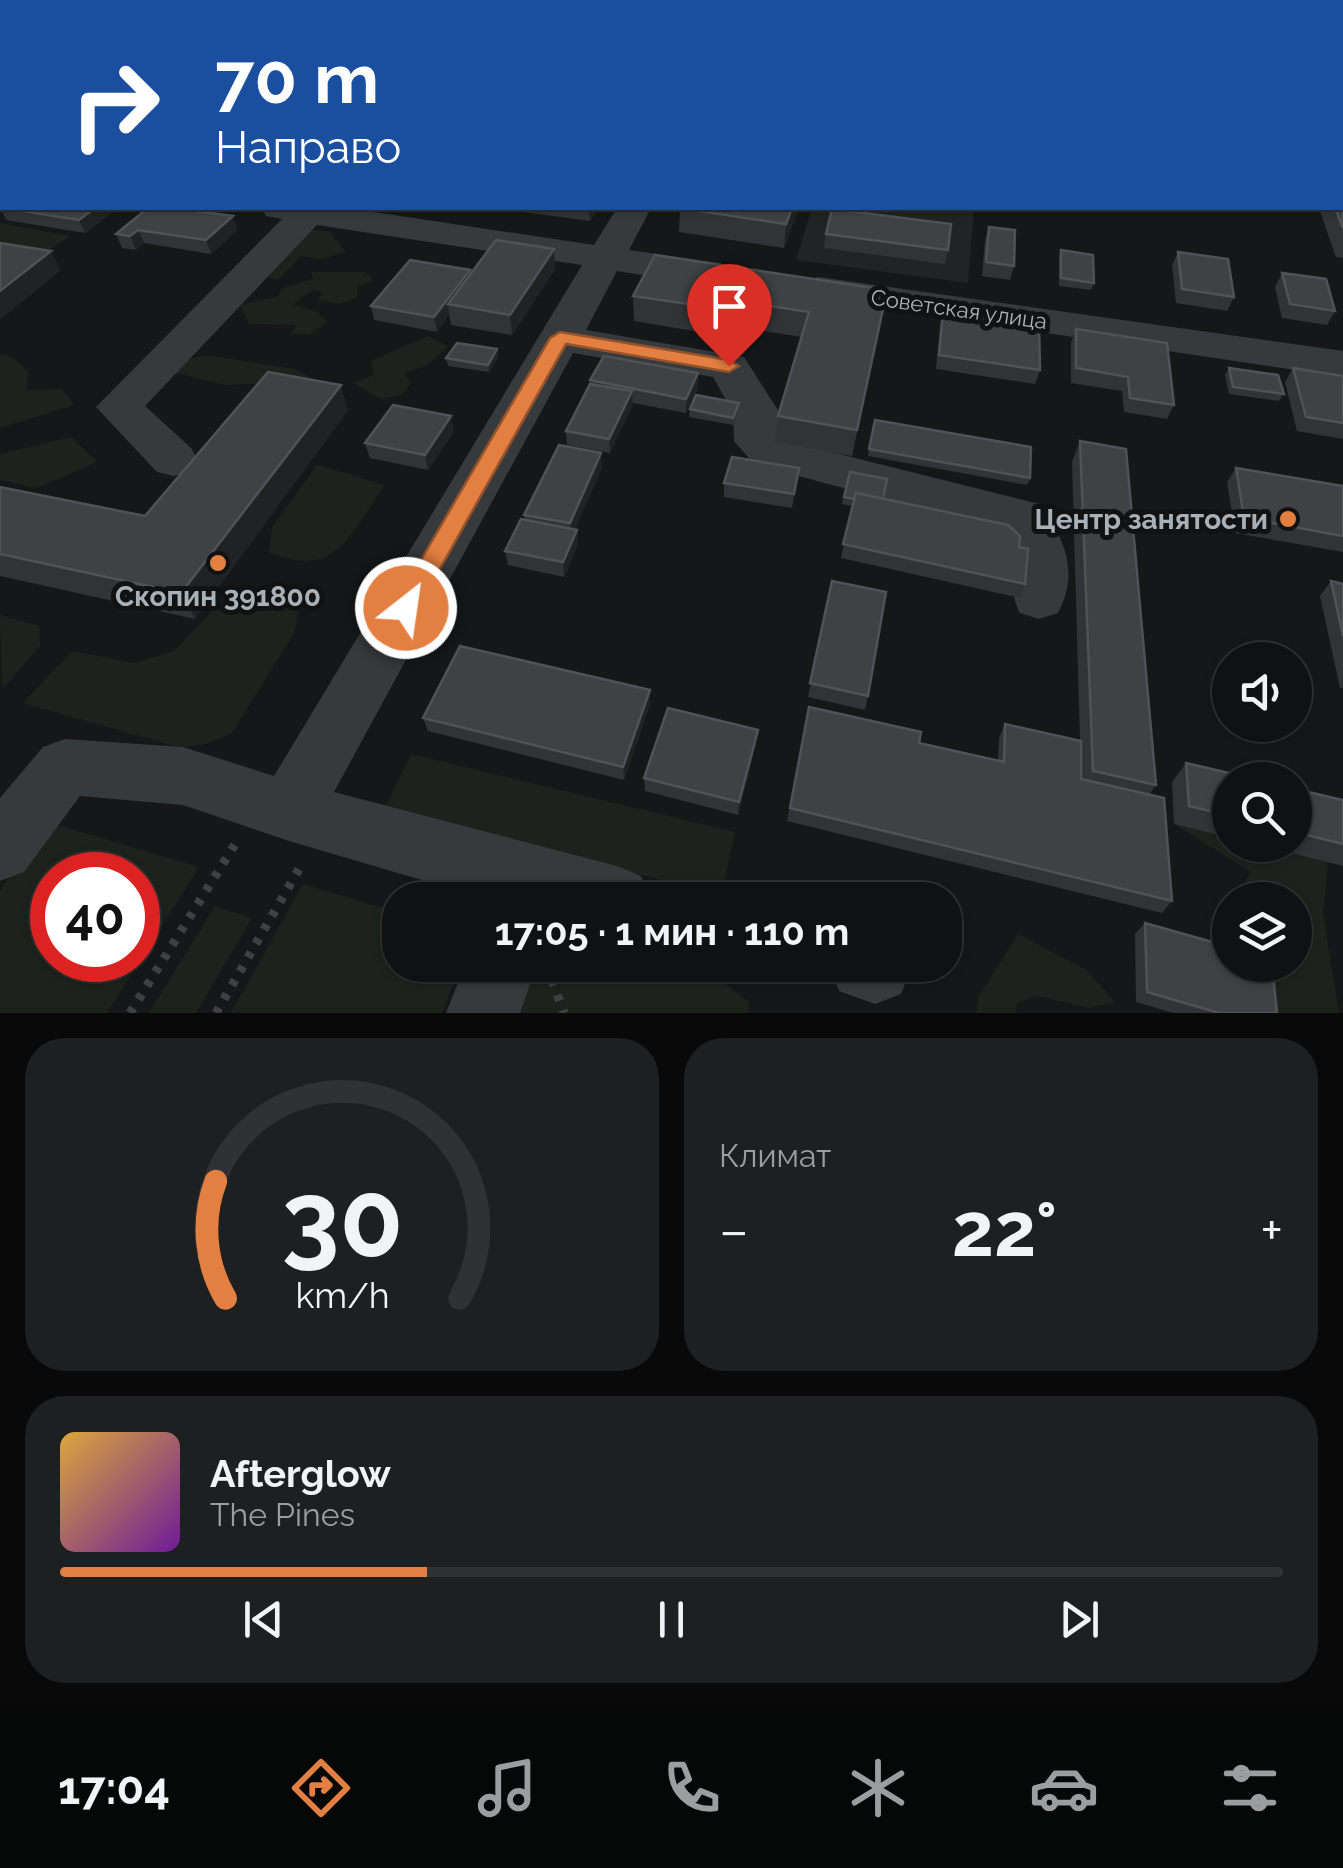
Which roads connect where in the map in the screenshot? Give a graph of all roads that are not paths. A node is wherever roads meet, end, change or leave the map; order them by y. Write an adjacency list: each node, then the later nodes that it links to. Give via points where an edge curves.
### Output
1 (294, 210): 3 (street, Советская улица); 6 (street, via 119,407)
2 (633, 210): 3 (street)
3 (606, 259): 4 (street); 5 (street, Советская улица)
4 (560, 338): 7 (street, via 729,366 756,412 757,441 771,453 1021,517 1040,543); 8 (street)
5 (1343, 364)
6 (174, 460)
7 (1039, 598)
8 (292, 812): 9 (street, via 183,776 65,767); 10 (street)
9 (0, 849)
10 (507, 882)
11 (495, 982): 12 (street)
12 (483, 1013)

